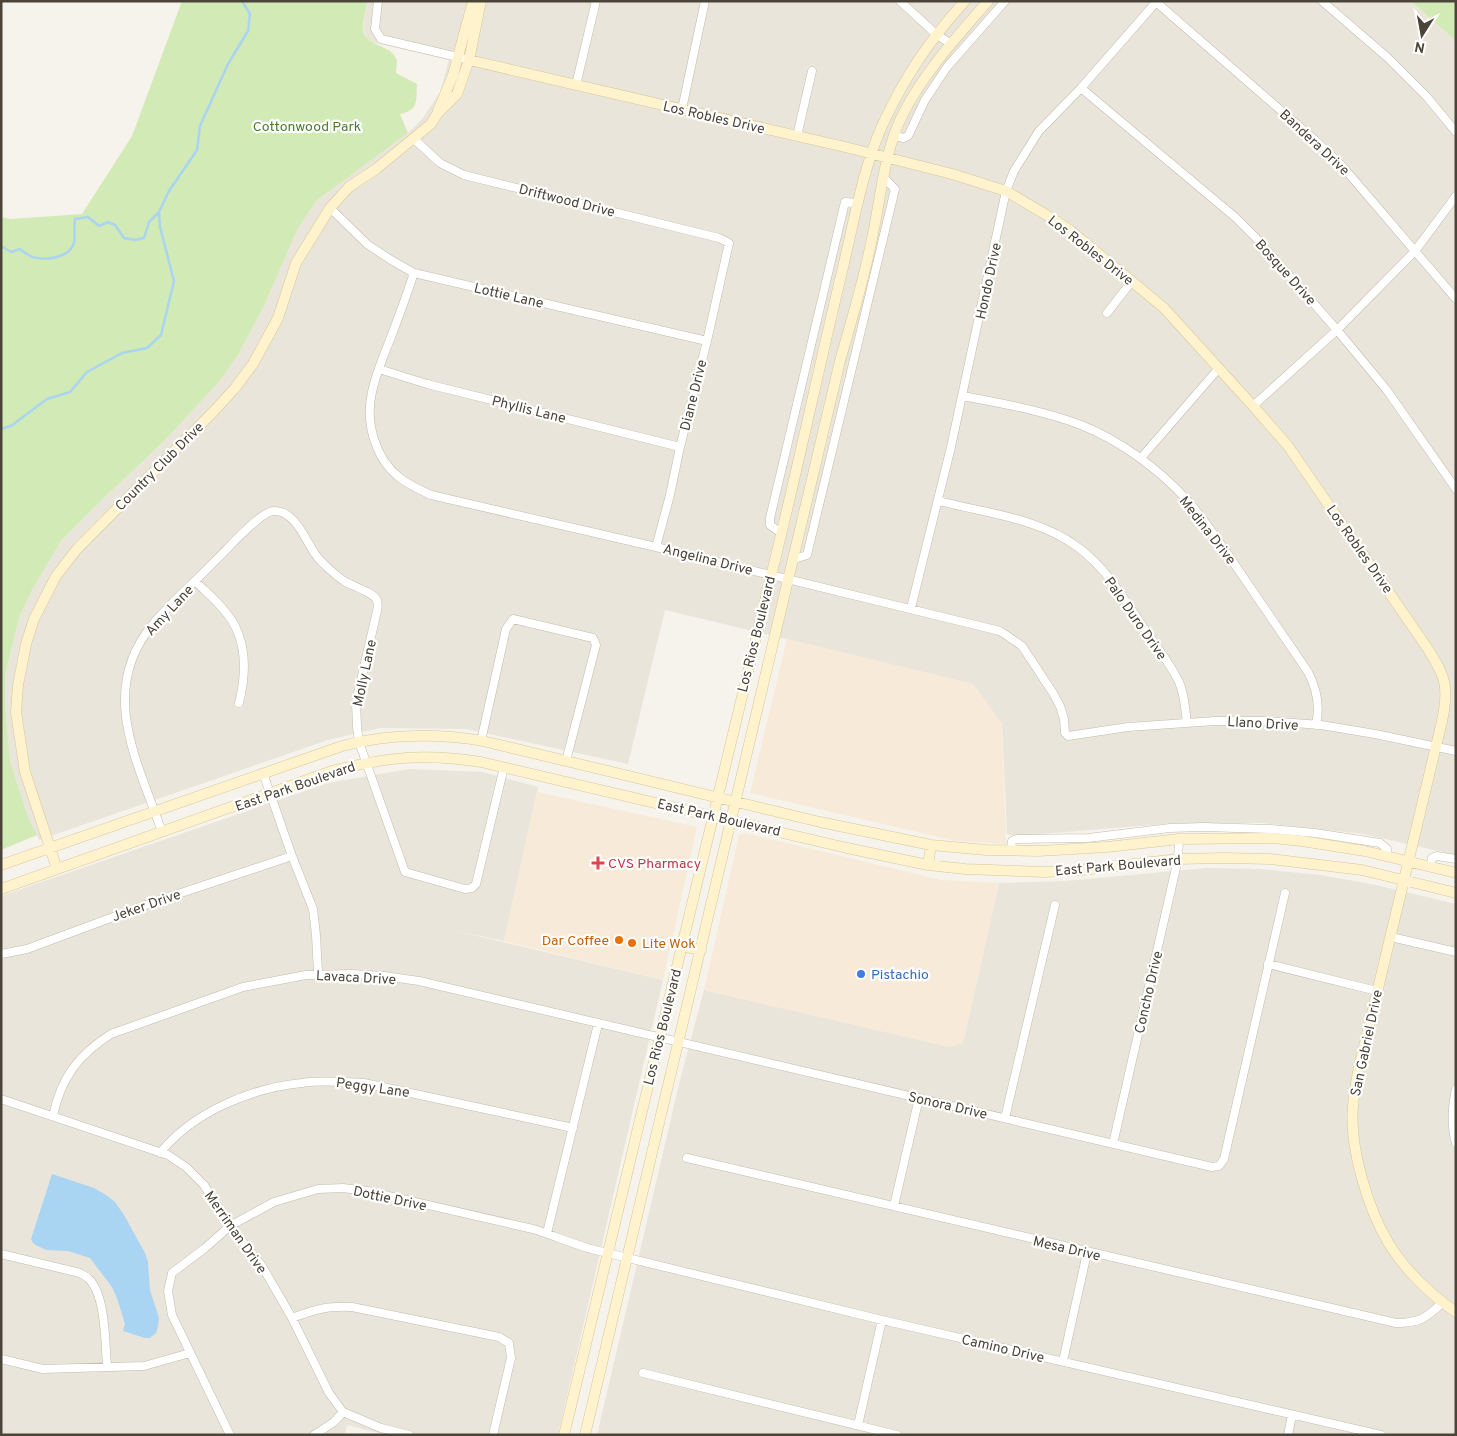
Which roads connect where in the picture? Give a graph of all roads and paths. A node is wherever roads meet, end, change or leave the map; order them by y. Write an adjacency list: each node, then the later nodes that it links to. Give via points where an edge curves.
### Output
1 (378, 1): 14 (street, Los Robles Drive, via 375,29 381,39)
2 (473, 1): 14 (main road, Country Club Drive)
3 (481, 1): 15 (main road, Country Club Drive)
4 (596, 1): 17 (street)
5 (705, 1): 19 (street)
6 (900, 1): 12 (street)
7 (965, 1): 12 (main road, Los Rios Boulevard)
8 (988, 1): 13 (main road, Los Rios Boulevard)
9 (1005, 1): 23 (street, via 947,67 925,100 908,136)
10 (1322, 1): 21 (street, via 1388,58)
11 (1157, 2): 18 (street, Hondo Drive); 31 (street, Bandera Drive, via 1343,167)
12 (936, 34): 13 (street); 25 (main road, Los Rios Boulevard, via 900,90)
13 (950, 44): 23 (main road, Los Rios Boulevard, via 920,86)
14 (457, 57): 15 (street, Los Robles Drive); 20 (main road, Country Club Drive)
15 (469, 60): 17 (main road, Los Robles Drive); 20 (main road, Country Club Drive, via 457,94)
16 (812, 71): 22 (street)
17 (576, 84): 19 (main road, Los Robles Drive)
18 (1081, 88): 27 (street, Hondo Drive, via 1039,131 1025,151); 36 (street, Bosque Drive, via 1235,217)
19 (682, 109): 22 (main road, Los Robles Drive)
20 (437, 114): 24 (main road, Country Club Drive)
21 (1456, 132)
22 (797, 136): 25 (main road, Los Robles Drive)
23 (894, 136): 26 (main road, Los Rios Boulevard)
24 (414, 139): 29 (main road, Country Club Drive, via 349,188); 30 (street, Driftwood Drive, via 440,163 464,175)
25 (872, 154): 26 (main road, Los Robles Drive); 48 (main road, Los Rios Boulevard)
26 (888, 158): 27 (main road, Los Robles Drive); 49 (main road, Los Rios Boulevard, via 871,243)
27 (1006, 191): 33 (main road, Los Robles Drive, via 1072,231); 40 (street, Hondo Drive)
28 (1456, 196): 31 (street)
29 (330, 208): 32 (street, Lottie Lane, via 368,244); 76 (main road, Country Club Drive, via 296,263 278,318 253,364 215,410 76,549 56,576 34,619 18,685 16,712 25,772)
30 (729, 243): 37 (street, Diane Drive)
31 (1415, 251): 34 (street, Bandera Drive); 36 (street)
32 (414, 273): 37 (street, Lottie Lane); 39 (street)
33 (1132, 281): 35 (street); 38 (main road, Los Robles Drive, via 1164,308)
34 (1456, 299)
35 (1107, 314)
36 (1337, 330): 41 (street); 44 (street, Bosque Drive, via 1386,389)
37 (707, 341): 42 (street, Diane Drive)
38 (1219, 368): 41 (main road, Los Robles Drive); 43 (street)
39 (379, 369): 42 (street, Phyllis Lane, via 426,384); 47 (street, Angelina Drive, via 371,393 372,430 386,463 400,478 431,495)
40 (963, 396): 43 (street, Medina Drive, via 1080,424); 45 (street, Hondo Drive)
41 (1253, 406): 60 (main road, Los Robles Drive, via 1293,454 1442,674 1445,702)
42 (680, 447): 47 (street, Diane Drive)
43 (1141, 458): 56 (street, Medina Drive, via 1187,501 1204,522 1308,672 1317,697)
44 (1456, 489)
45 (939, 502): 51 (street, Hondo Drive); 55 (street, Palo Duro Drive, via 1037,526 1079,548 1113,582 1171,668 1180,683)
46 (280, 512): 50 (street, Amy Lane, via 261,516); 59 (street, Molly Lane, via 293,520 333,574 372,595 378,602 356,702)
47 (656, 547): 48 (street, Angelina Drive)
48 (770, 575): 49 (street, Angelina Drive); 52 (main road, Los Rios Boulevard)
49 (789, 579): 51 (street, Angelina Drive); 53 (main road, Los Rios Boulevard)
50 (196, 582): 54 (street, via 224,609 242,645 244,671); 70 (street, Amy Lane, via 148,631 136,650 124,687 127,729)
51 (910, 608): 57 (street, Angelina Drive, via 1000,631 1022,646 1060,706)
52 (747, 672): 53 (main road); 68 (main road, Los Rios Boulevard)
53 (764, 679): 69 (main road, Los Rios Boulevard)
54 (239, 704)
55 (1187, 723): 56 (street, Llano Drive, via 1215,720); 57 (street, Llano Drive)
56 (1316, 725): 60 (street, Llano Drive)
57 (1068, 736)
58 (481, 740): 59 (main road, East Park Boulevard, via 414,735); 62 (main road, East Park Boulevard); 62 (street, via 506,629 512,620 593,638 596,645)
59 (359, 742): 63 (street, Molly Lane); 65 (main road, East Park Boulevard)
60 (1436, 746): 61 (street, Llano Drive); 82 (main road, Los Robles Drive)
61 (1456, 751)
62 (566, 761): 66 (main road); 68 (main road, East Park Boulevard)
63 (367, 762): 64 (main road, East Park Boulevard, via 408,757 454,757); 64 (street, Molly Lane, via 406,872 465,889 476,884); 67 (main road, East Park Boulevard)
64 (504, 767): 66 (main road, East Park Boulevard)
65 (263, 773): 67 (street); 70 (main road, East Park Boulevard)
66 (562, 780): 71 (main road, East Park Boulevard)
67 (270, 794): 73 (main road, East Park Boulevard); 78 (street)
68 (717, 796): 69 (main road, East Park Boulevard); 71 (main road, Los Rios Boulevard)
69 (736, 802): 72 (main road, Los Rios Boulevard); 75 (main road, East Park Boulevard)
70 (155, 811): 73 (street, Amy Lane); 76 (main road, East Park Boulevard)
71 (712, 816): 72 (main road, East Park Boulevard); 94 (main road, Los Rios Boulevard)
72 (732, 820): 84 (main road, East Park Boulevard); 95 (main road, Los Rios Boulevard)
73 (162, 832): 86 (main road, East Park Boulevard)
74 (1179, 839): 77 (main road, East Park Boulevard, via 1090,849); 79 (main road, East Park Boulevard, via 1273,838); 80 (street, Concho Drive)
75 (931, 845): 77 (main road, East Park Boulevard); 84 (main road)
76 (51, 847): 83 (main road, East Park Boulevard); 86 (main road, Country Club Drive)
77 (1011, 851): 79 (street, East Park Boulevard, via 1012,841 1016,840 1088,838 1170,828 1212,827 1356,838 1380,843 1387,849)
78 (292, 856): 97 (street, Jeker Drive, via 27,948); 99 (street, via 313,909)
79 (1387, 856): 82 (main road, East Park Boulevard)
80 (1178, 859): 84 (main road, East Park Boulevard, via 1045,872); 88 (main road, East Park Boulevard, via 1300,862 1362,870); 111 (street, Concho Drive)
81 (1456, 859): 85 (street, via 1437,856 1432,858)
82 (1409, 862): 85 (main road, East Park Boulevard); 88 (main road, San Gabriel Drive)
83 (1, 864)
84 (928, 865)
85 (1430, 867): 87 (main road, East Park Boulevard)
86 (58, 869): 89 (main road, East Park Boulevard)
87 (1456, 873)
88 (1404, 881): 91 (main road, East Park Boulevard); 93 (main road, San Gabriel Drive)
89 (1, 889)
90 (1285, 893): 98 (street)
91 (1456, 893)
92 (1055, 904): 108 (street)
93 (1391, 937): 96 (street); 100 (main road, San Gabriel Drive)
94 (681, 946): 95 (main road); 102 (main road, Los Rios Boulevard)
95 (701, 950): 103 (main road, Los Rios Boulevard)
96 (1456, 952)
97 (1, 954)
98 (1268, 964): 100 (street); 111 (street, Sonora Drive, via 1224,1159 1219,1166 1212,1168)
99 (318, 974): 101 (street, Lavaca Drive, via 384,976 419,981); 107 (street, Lavaca Drive, via 244,987 111,1034 96,1043 73,1066 57,1098)
100 (1377, 991): 121 (main road, San Gabriel Drive, via 1352,1107 1358,1166 1389,1244)
101 (598, 1024): 102 (street, Lavaca Drive); 109 (street)
102 (659, 1038): 103 (street, Lavaca Drive); 117 (main road, Los Rios Boulevard)
103 (677, 1041): 105 (street, Sonora Drive); 120 (main road, Los Rios Boulevard)
104 (1456, 1089): 110 (street, via 1453,1133)
105 (920, 1098): 108 (street, Sonora Drive); 114 (street)
106 (1, 1099): 107 (street, Merriman Drive)
107 (53, 1116): 112 (street, Merriman Drive)
108 (1005, 1118): 111 (street, Sonora Drive)
109 (574, 1128): 112 (street, Peggy Lane, via 364,1083 303,1082 273,1087 218,1108 190,1125); 116 (street)
110 (1456, 1143)
111 (1112, 1144)
112 (160, 1153): 115 (street, Merriman Drive, via 186,1167 204,1184)
113 (687, 1158): 114 (street, Mesa Drive)
114 (894, 1206): 118 (street, Mesa Drive)
115 (230, 1226): 116 (street, Dottie Drive, via 274,1202 318,1189 343,1188); 123 (street, Merriman Drive, via 262,1266); 125 (street, Dottie Drive, via 172,1273 168,1291 172,1315)
116 (547, 1233): 117 (street, Dottie Drive, via 568,1243)
117 (607, 1253): 120 (street, Dottie Drive); 137 (main road, Los Rios Boulevard)
118 (1087, 1253): 121 (street, Mesa Drive, via 1396,1323 1422,1320); 127 (street)
119 (1, 1254): 128 (street, via 80,1273 90,1280 98,1295)
120 (626, 1258): 124 (street, Camino Drive); 138 (main road, Los Rios Boulevard)
121 (1442, 1303): 122 (main road, San Gabriel Drive)
122 (1456, 1312)
123 (292, 1318): 130 (street, Merriman Drive, via 329,1393); 136 (street, via 316,1308 352,1307 499,1337 509,1343 511,1358)
124 (882, 1320): 127 (street, Camino Drive); 132 (street)
125 (190, 1353): 128 (street, via 144,1366); 133 (street)
126 (1, 1359): 128 (street, via 43,1368)
127 (1062, 1361): 131 (street, Camino Drive)
128 (107, 1366)
129 (643, 1374): 132 (street)
130 (343, 1412): 134 (street); 135 (street, via 381,1428)
131 (1292, 1415): 140 (street); 141 (street, Camino Drive)
132 (858, 1425): 139 (street)
133 (230, 1435)
134 (314, 1435)
135 (409, 1435)
136 (493, 1435)
137 (564, 1435)
138 (585, 1435)
139 (897, 1435)
140 (1288, 1435)
141 (1381, 1435)

